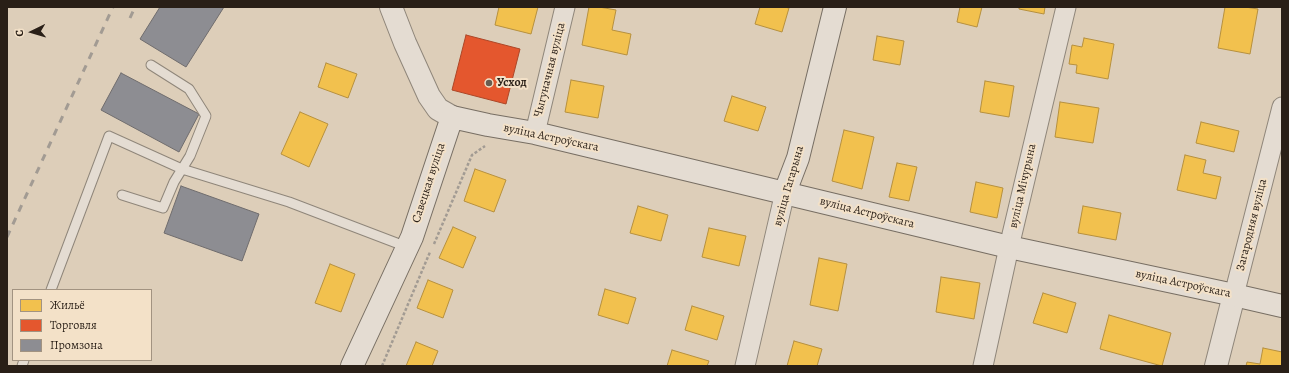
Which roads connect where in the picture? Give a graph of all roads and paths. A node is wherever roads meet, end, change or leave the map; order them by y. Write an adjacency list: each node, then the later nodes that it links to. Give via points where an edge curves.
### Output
1 (391, 7): 7 (main road, via 429,96 438,109)
2 (565, 7): 8 (street, Чыгуначная вуліца)
3 (835, 7): 11 (main road, вуліца Гагарына, via 798,158)
4 (1066, 7): 14 (street, вуліца Мічурына)
5 (151, 65): 10 (lane, via 189,89 206,116 190,156)
6 (1282, 107): 16 (street, Загародняя вуліца)
7 (452, 117): 8 (main road, вуліца Астроўскага); 13 (main road, Савецкая вуліца)
8 (535, 133): 11 (main road, вуліца Астроўскага)
9 (487, 145): 19 (path, via 472,155)
10 (182, 168): 12 (lane, via 163,208); 13 (lane, via 289,202); 15 (lane, via 109,136)
11 (785, 192): 14 (main road, вуліца Астроўскага); 20 (street, вуліца Гагарына)
12 (122, 195)
13 (407, 247): 18 (main road, Савецкая вуліца)
14 (1009, 247): 16 (main road, вуліца Астроўскага); 21 (street, вуліца Мічурына)
15 (51, 289)
16 (1234, 295): 17 (main road, вуліца Астроўскага); 22 (main road, Загародняя вуліца)
17 (1282, 306)
18 (352, 366)
19 (382, 366)
20 (744, 366)
21 (983, 366)
22 (1216, 366)

